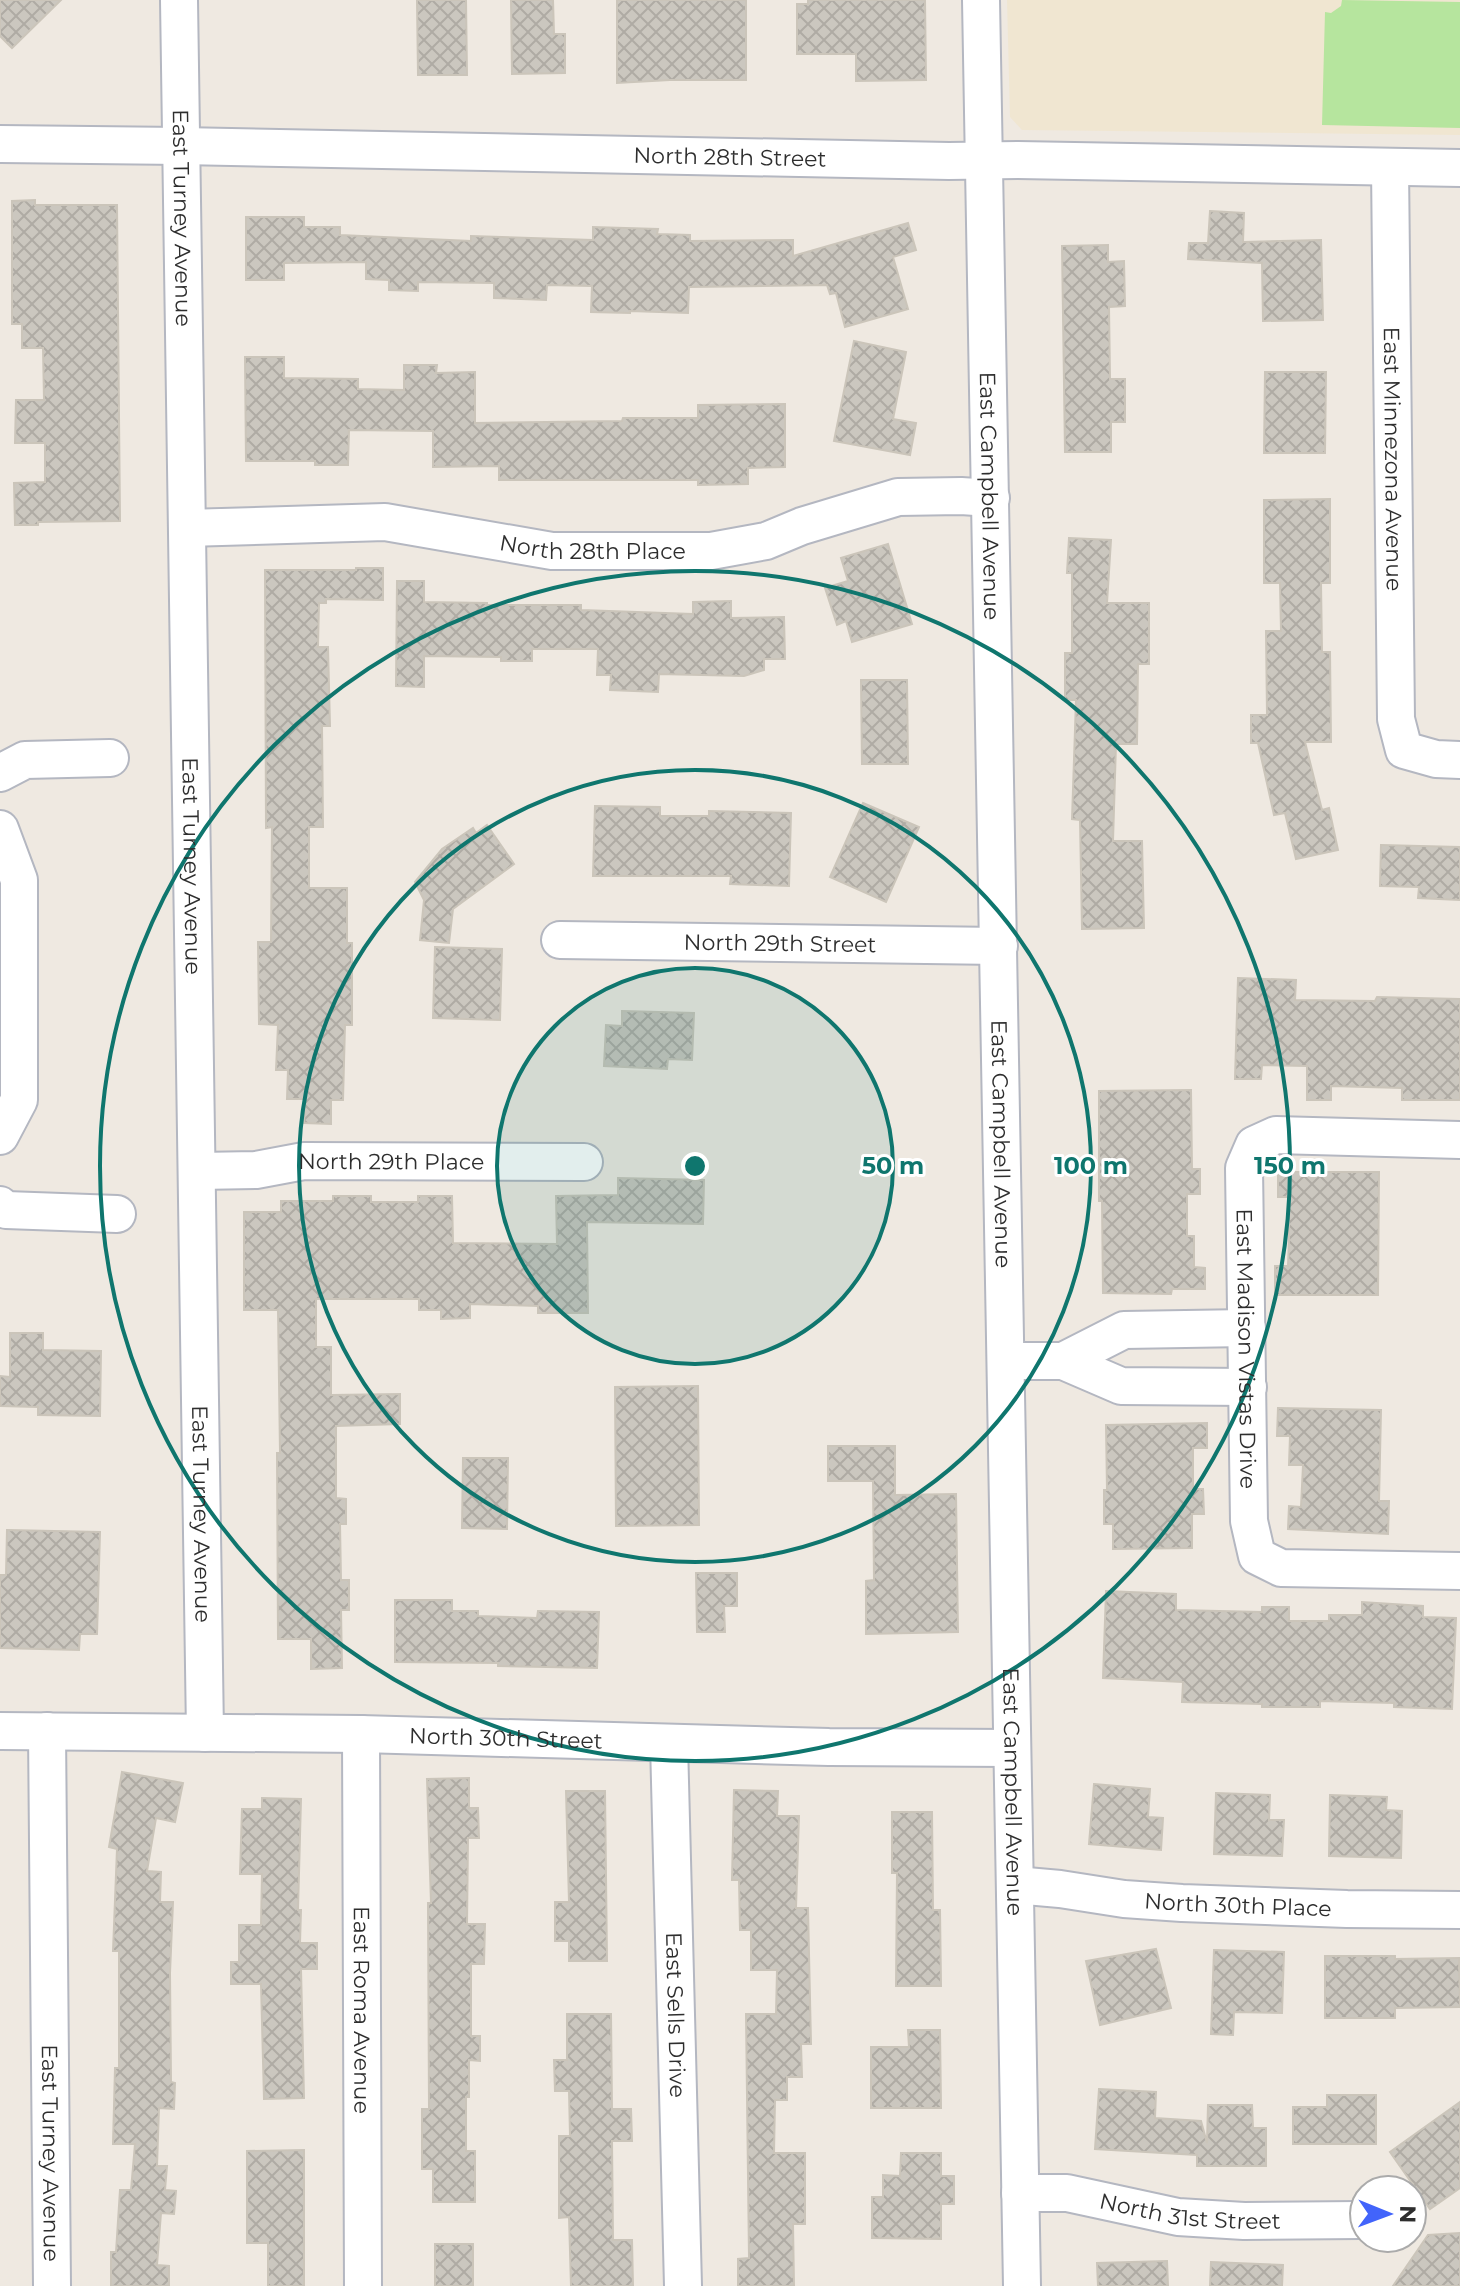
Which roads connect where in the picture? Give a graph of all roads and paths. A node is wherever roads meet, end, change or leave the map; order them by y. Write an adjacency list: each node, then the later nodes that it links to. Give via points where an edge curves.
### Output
1 (179, 0): 4 (street, East Turney Avenue)
2 (981, 0): 5 (street, East Campbell Avenue)
3 (0, 144): 4 (street, North 28th Street)
4 (181, 146): 5 (street, North 28th Street); 9 (street, East Turney Avenue)
5 (984, 160): 6 (street, North 28th Street); 8 (street, East Campbell Avenue)
6 (1390, 167): 7 (street, North 28th Street); 11 (street, East Minnezona Avenue, via 1396,719 1404,750)
7 (1460, 168)
8 (991, 498): 9 (street, North 28th Place, via 898,497 766,541 711,551 552,551 385,522); 15 (street, East Campbell Avenue)
9 (187, 528): 19 (street, East Turney Avenue)
10 (110, 758): 12 (street, via 25,760)
11 (1460, 760)
12 (0, 773)
13 (0, 829): 16 (street, via 19,880 19,1100)
14 (560, 940): 15 (street, North 29th Street)
15 (999, 946): 24 (street, East Campbell Avenue)
16 (0, 1136)
17 (1460, 1140): 22 (street, East Madison Vistas Drive, via 1276,1135 1254,1145 1244,1168)
18 (584, 1162): 19 (street, North 29th Place, via 304,1161 256,1170)
19 (198, 1171): 31 (street, East Turney Avenue)
20 (0, 1205): 21 (street, via 6,1210)
21 (117, 1214)
22 (1247, 1328): 23 (street); 27 (street, East Madison Vistas Drive)
23 (1156, 1330): 25 (street, via 1124,1330); 26 (street)
24 (1006, 1361): 25 (street); 34 (street, East Campbell Avenue)
25 (1063, 1361): 26 (street, via 1121,1386)
26 (1158, 1386): 27 (street)
27 (1248, 1387): 28 (street, East Madison Vistas Drive, via 1249,1521 1257,1556 1281,1568)
28 (1460, 1571)
29 (0, 1731): 30 (street, North 30th Street)
30 (47, 1731): 31 (street, North 30th Street); 39 (street, East Turney Avenue)
31 (205, 1733): 32 (street, North 30th Street)
32 (361, 1734): 33 (street, North 30th Street); 40 (street, East Roma Avenue)
33 (669, 1743): 34 (street, North 30th Street); 41 (street, East Sells Drive)
34 (1012, 1748): 35 (street, East Campbell Avenue)
35 (1015, 1885): 36 (street, North 30th Place, via 1182,1903); 37 (street, East Campbell Avenue)
36 (1460, 1910)
37 (1020, 2193): 38 (street, North 31st Street, via 1067,2193 1178,2217); 42 (street, East Campbell Avenue)
38 (1348, 2220)
39 (52, 2286)
40 (363, 2286)
41 (683, 2286)
42 (1022, 2286)

